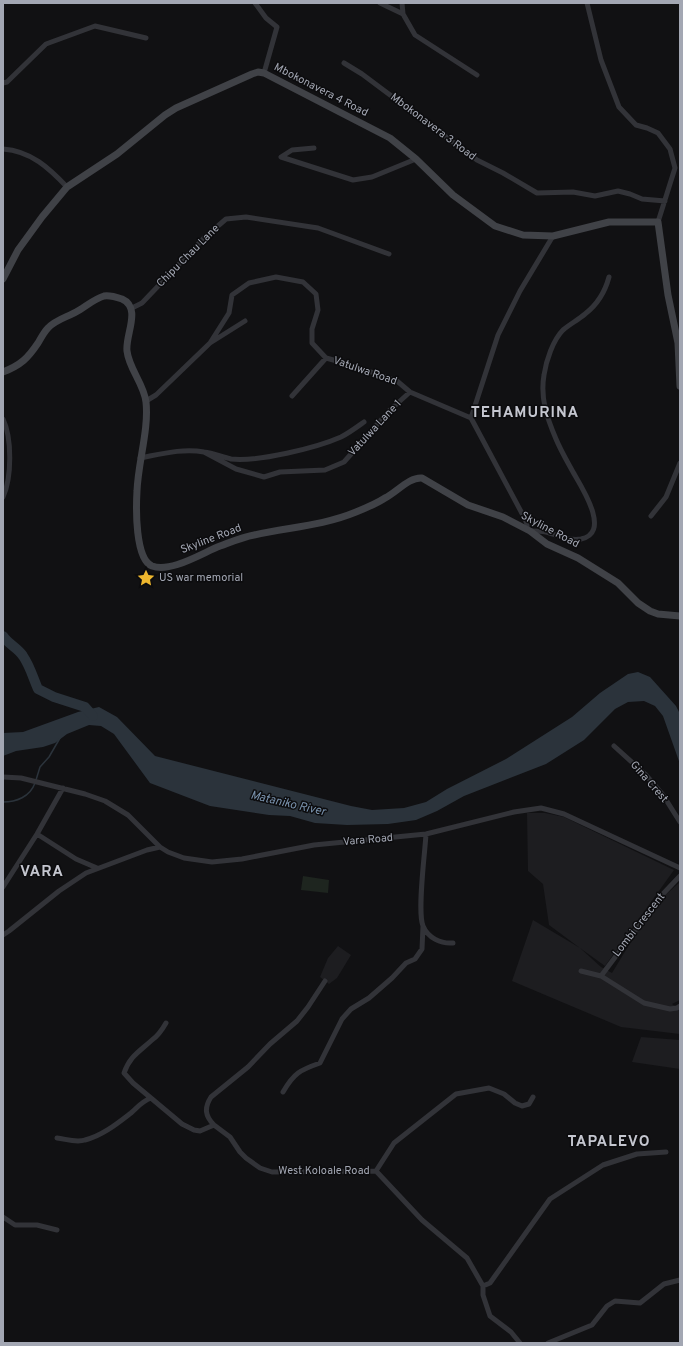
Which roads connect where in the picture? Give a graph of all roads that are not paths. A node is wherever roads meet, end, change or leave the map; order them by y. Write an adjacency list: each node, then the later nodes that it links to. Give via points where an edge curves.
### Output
1 (255, 3): 8 (street, via 266,18 277,27)
2 (380, 3): 5 (street)
3 (402, 3): 5 (street)
4 (587, 3): 15 (street, via 602,60 619,107 636,125 658,134 670,150 675,168)
5 (403, 14): 9 (street, via 415,35)
6 (146, 38): 10 (street, via 95,26 46,44)
7 (344, 63): 15 (street, Mbokonavera 3 Road, via 477,160 537,193 573,192 595,196 618,191 642,199)
8 (264, 73): 13 (street, Mbokonavera 4 Road, via 390,138); 14 (street, Mbokonavera 4 Road, via 252,74 176,108 117,154)
9 (477, 75)
10 (3, 83)
11 (314, 148): 13 (street, via 292,150 281,157 353,180 372,177)
12 (3, 149): 14 (street, via 23,152 37,160 54,173)
13 (416, 159): 17 (street, Mbokonavera 4 Road, via 454,195 495,226 523,235)
14 (67, 188): 20 (street, Mbokonavera 4 Road, via 18,250)
15 (666, 201): 16 (street)
16 (658, 222): 17 (street, Mbokonavera 4 Road, via 609,222); 26 (street, via 668,295 678,343)
17 (553, 236): 30 (street, via 520,291 498,335)
18 (389, 254): 21 (street, Chipu Chau Lane, via 318,228 246,217 226,219 204,238 142,303)
19 (609, 276): 38 (street, via 606,289 599,299 586,314 562,331 556,340 547,359 542,390 551,427 593,512 593,532 586,537 571,540 546,532)
20 (3, 279)
21 (132, 308): 25 (street, via 126,301 111,296 95,300 47,328 29,356 15,368); 29 (street, Skyline Road, via 127,351)
22 (245, 321): 23 (street)
23 (210, 343): 24 (street, via 229,313 232,294 248,283 276,277 303,282 316,294 318,310 312,329 312,344); 29 (street, via 156,395)
24 (326, 358): 27 (street, Vatulwa Road, via 398,381); 28 (street, Vatulwa Road)
25 (3, 372)
26 (680, 386)
27 (410, 392): 30 (street, Vatulwa Road); 33 (street, Vatulwa Lane 1, via 390,410 344,462 326,470 280,472 264,477 236,469)
28 (292, 396)
29 (146, 401): 34 (street, Skyline Road, via 146,423)
30 (471, 418): 38 (street, via 525,518)
31 (3, 419): 36 (street, via 9,438 9,469)
32 (364, 422): 33 (street, via 343,436 278,455 231,459)
33 (204, 452): 34 (street, via 188,450)
34 (140, 458): 38 (street, Skyline Road, via 136,492 138,535 142,555 147,563 155,566 164,567 186,562 217,547 253,535 314,525 337,518 378,502 417,478 428,481 468,505 503,517)
35 (680, 463): 37 (street, via 666,497)
36 (3, 497)
37 (651, 516)
38 (529, 531): 39 (street, Skyline Road, via 547,544 570,553 618,582 638,603 650,611)
39 (680, 616)
40 (614, 746): 43 (street, Gina Crest, via 645,774 663,795)
41 (3, 777): 42 (street, Vara Road, via 32,780)
42 (63, 788): 44 (street); 46 (street, Vara Road, via 105,801 117,808)
43 (680, 822)
44 (37, 834): 47 (street, via 76,859); 50 (street)
45 (426, 834): 46 (street, Vara Road, via 314,845 212,862 184,858); 48 (street, Vara Road, via 514,812 541,808 564,814); 51 (street, via 420,913)
46 (160, 847): 47 (street)
47 (97, 868): 52 (street, via 59,891 9,932)
48 (680, 868)
49 (680, 876): 55 (street, Lombi Crescent, via 661,896)
50 (3, 887)
51 (423, 926): 53 (street, via 435,940 444,944); 59 (street, via 422,949 415,959 406,963 368,998 350,1009 342,1019 320,1063 304,1069 291,1078)
52 (3, 934)
53 (453, 943)
54 (581, 971): 55 (street)
55 (601, 976): 57 (street, via 644,1004 670,1009)
56 (325, 981): 62 (street, via 296,1021 248,1067 210,1097 206,1112 208,1120)
57 (680, 1006)
58 (166, 1023): 61 (street, via 152,1040 131,1058 124,1073)
59 (283, 1092)
60 (533, 1097): 65 (street, via 529,1104 522,1106 489,1088 456,1094 394,1143)
61 (151, 1098): 62 (street, via 182,1124 194,1130 200,1131); 63 (street, via 116,1124 85,1140)
62 (214, 1125): 65 (street, West Koloale Road, via 230,1137 246,1158 260,1168 272,1172)
63 (57, 1138)
64 (666, 1152): 69 (street, via 637,1154 603,1165 550,1199 490,1283)
65 (376, 1171): 69 (street, West Koloale Road, via 422,1220 467,1258)
66 (3, 1217): 67 (street, via 15,1225 37,1225)
67 (57, 1230)
68 (680, 1280): 71 (street, via 664,1284 640,1303 615,1301 607,1306 592,1325)
69 (483, 1286): 70 (street, West Koloale Road, via 483,1295 490,1316 511,1332)
70 (520, 1343)
71 (548, 1343)

